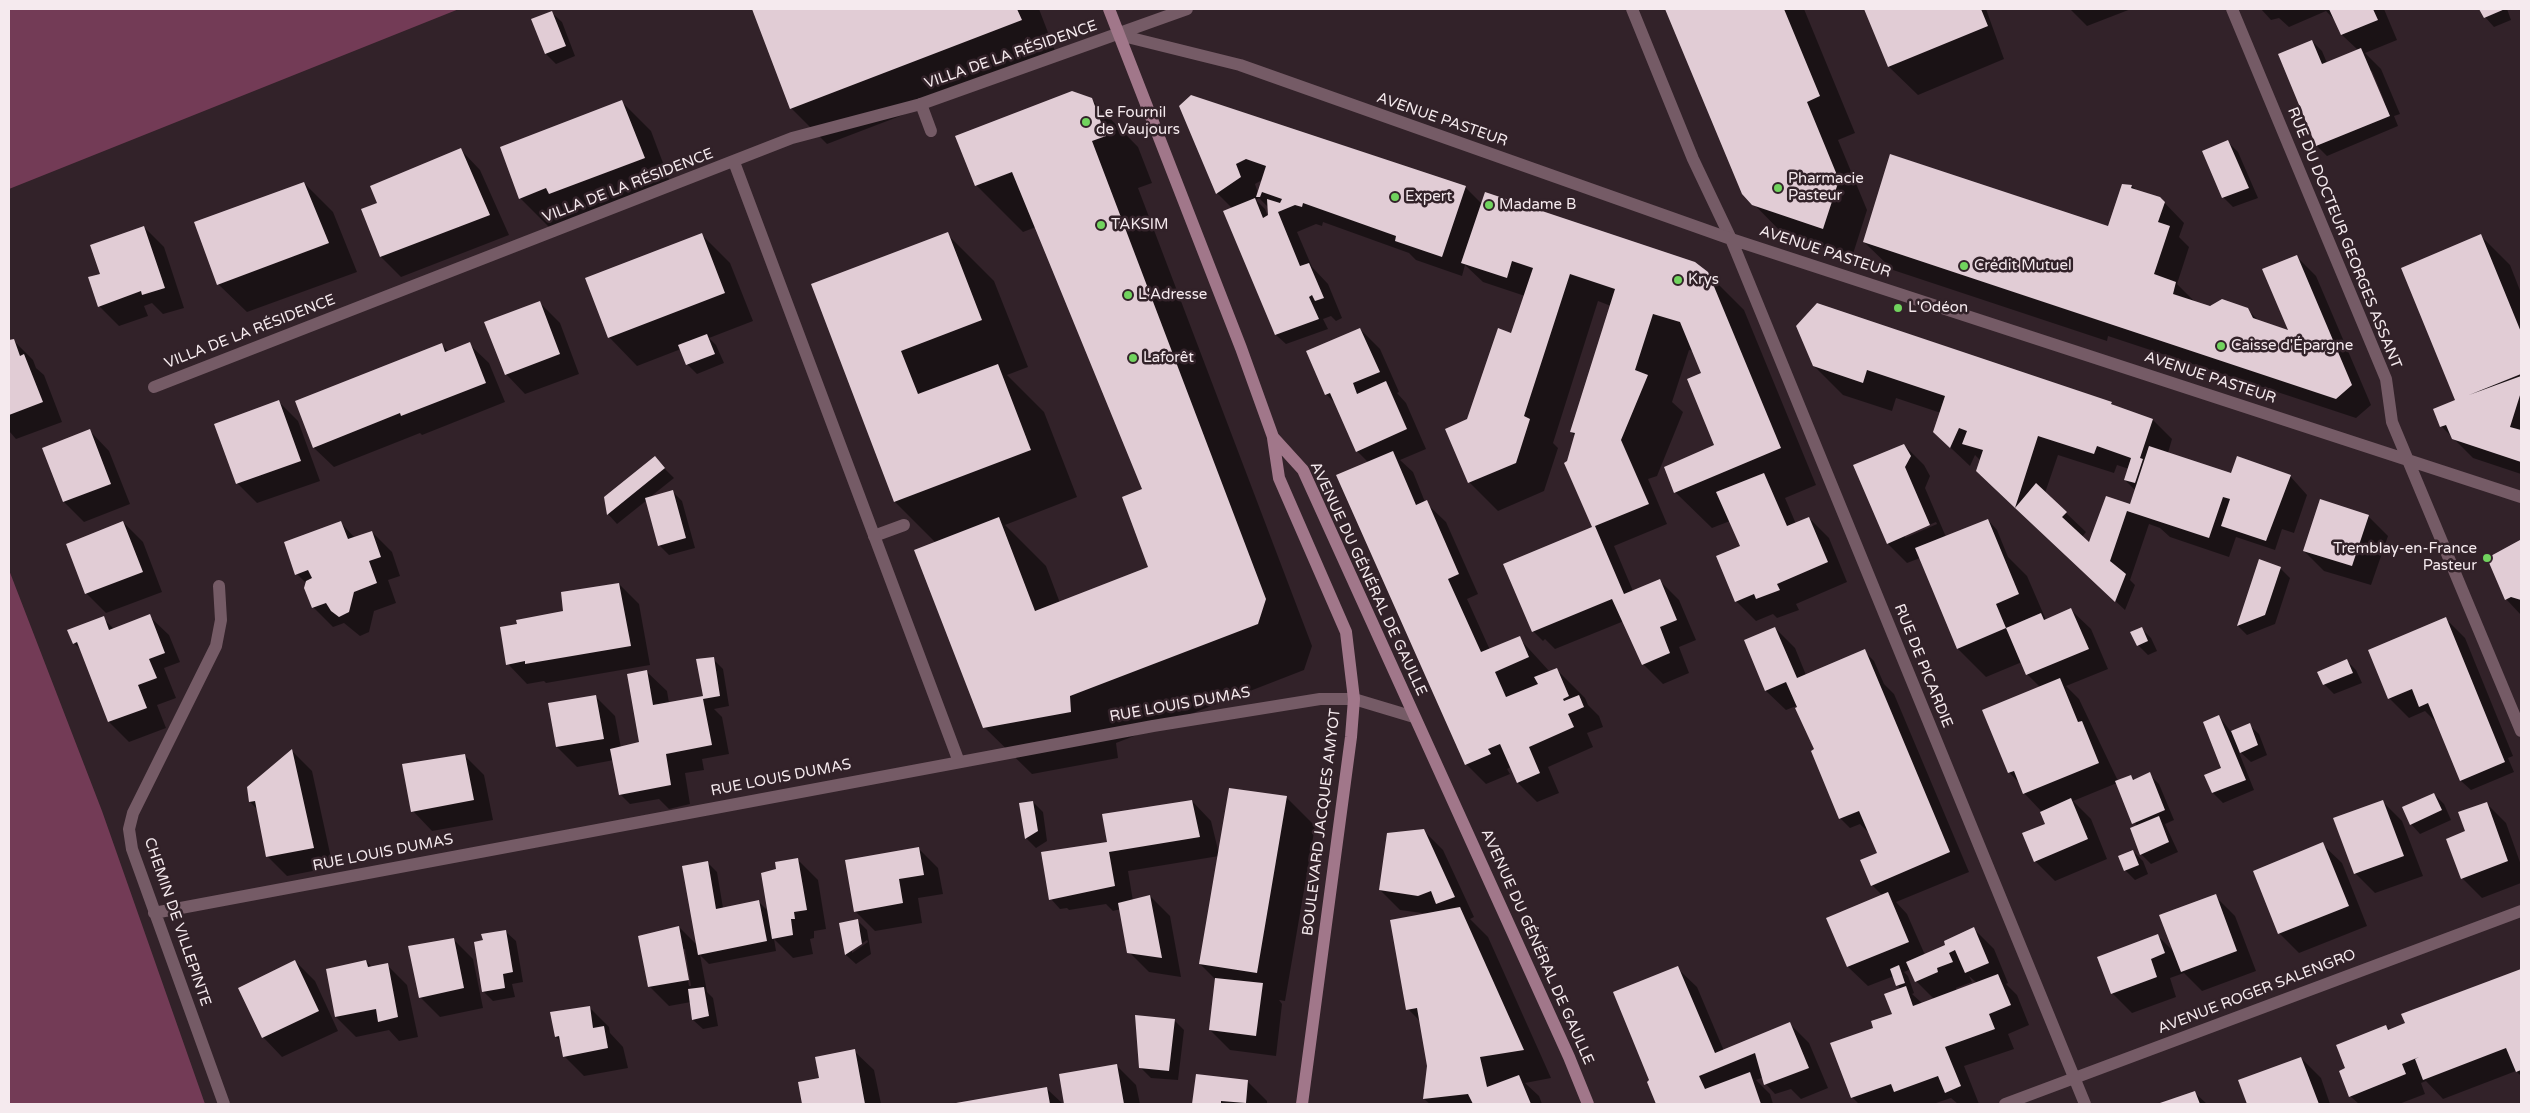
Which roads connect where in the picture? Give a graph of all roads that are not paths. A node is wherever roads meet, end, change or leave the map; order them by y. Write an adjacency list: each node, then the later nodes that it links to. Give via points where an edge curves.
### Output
1 (1109, 9): 5 (main road, AVENUE DU GÉNÉRAL DE GAULLE)
2 (1187, 9): 5 (street, VILLA DE LA RÉSIDENCE)
3 (1632, 9): 9 (street, RUE DE PICARDIE, via 1693,159)
4 (2232, 9): 12 (street, RUE DU DOCTEUR GEORGES ASSANT, via 2386,379 2392,422)
5 (1119, 35): 6 (street, VILLA DE LA RÉSIDENCE); 9 (street, AVENUE PASTEUR, via 1240,65); 11 (main road, AVENUE DU GÉNÉRAL DE GAULLE)
6 (920, 104): 7 (street); 8 (street, VILLA DE LA RÉSIDENCE, via 792,138)
7 (931, 131)
8 (734, 162): 10 (street, VILLA DE LA RÉSIDENCE); 15 (street)
9 (1732, 239): 12 (street, AVENUE PASTEUR); 23 (street, RUE DE PICARDIE)
10 (154, 387)
11 (1273, 437): 17 (main road, BOULEVARD JACQUES AMYOT, via 1279,478 1346,632); 18 (main road, AVENUE DU GÉNÉRAL DE GAULLE, via 1303,470)
12 (2410, 460): 13 (street, AVENUE PASTEUR); 19 (street, RUE DU DOCTEUR GEORGES ASSANT)
13 (2521, 497)
14 (904, 525): 15 (street)
15 (874, 536): 20 (street)
16 (219, 586): 22 (street, CHEMIN DE VILLEPINTE, via 222,620 216,646 133,813 129,829 132,849)
17 (1354, 699): 18 (street, RUE LOUIS DUMAS); 20 (street, RUE LOUIS DUMAS, via 1310,700); 25 (main road, BOULEVARD JACQUES AMYOT)
18 (1414, 717): 26 (main road, AVENUE DU GÉNÉRAL DE GAULLE)
19 (2521, 731)
20 (959, 762): 22 (street, RUE LOUIS DUMAS)
21 (2521, 911): 23 (street, AVENUE ROGER SALENGRO)
22 (154, 913): 24 (street, CHEMIN DE VILLEPINTE)
23 (2074, 1078): 27 (street, AVENUE ROGER SALENGRO); 28 (street, RUE DE PICARDIE)
24 (224, 1104)
25 (1302, 1104)
26 (1588, 1104)
27 (2005, 1104)
28 (2085, 1104)

